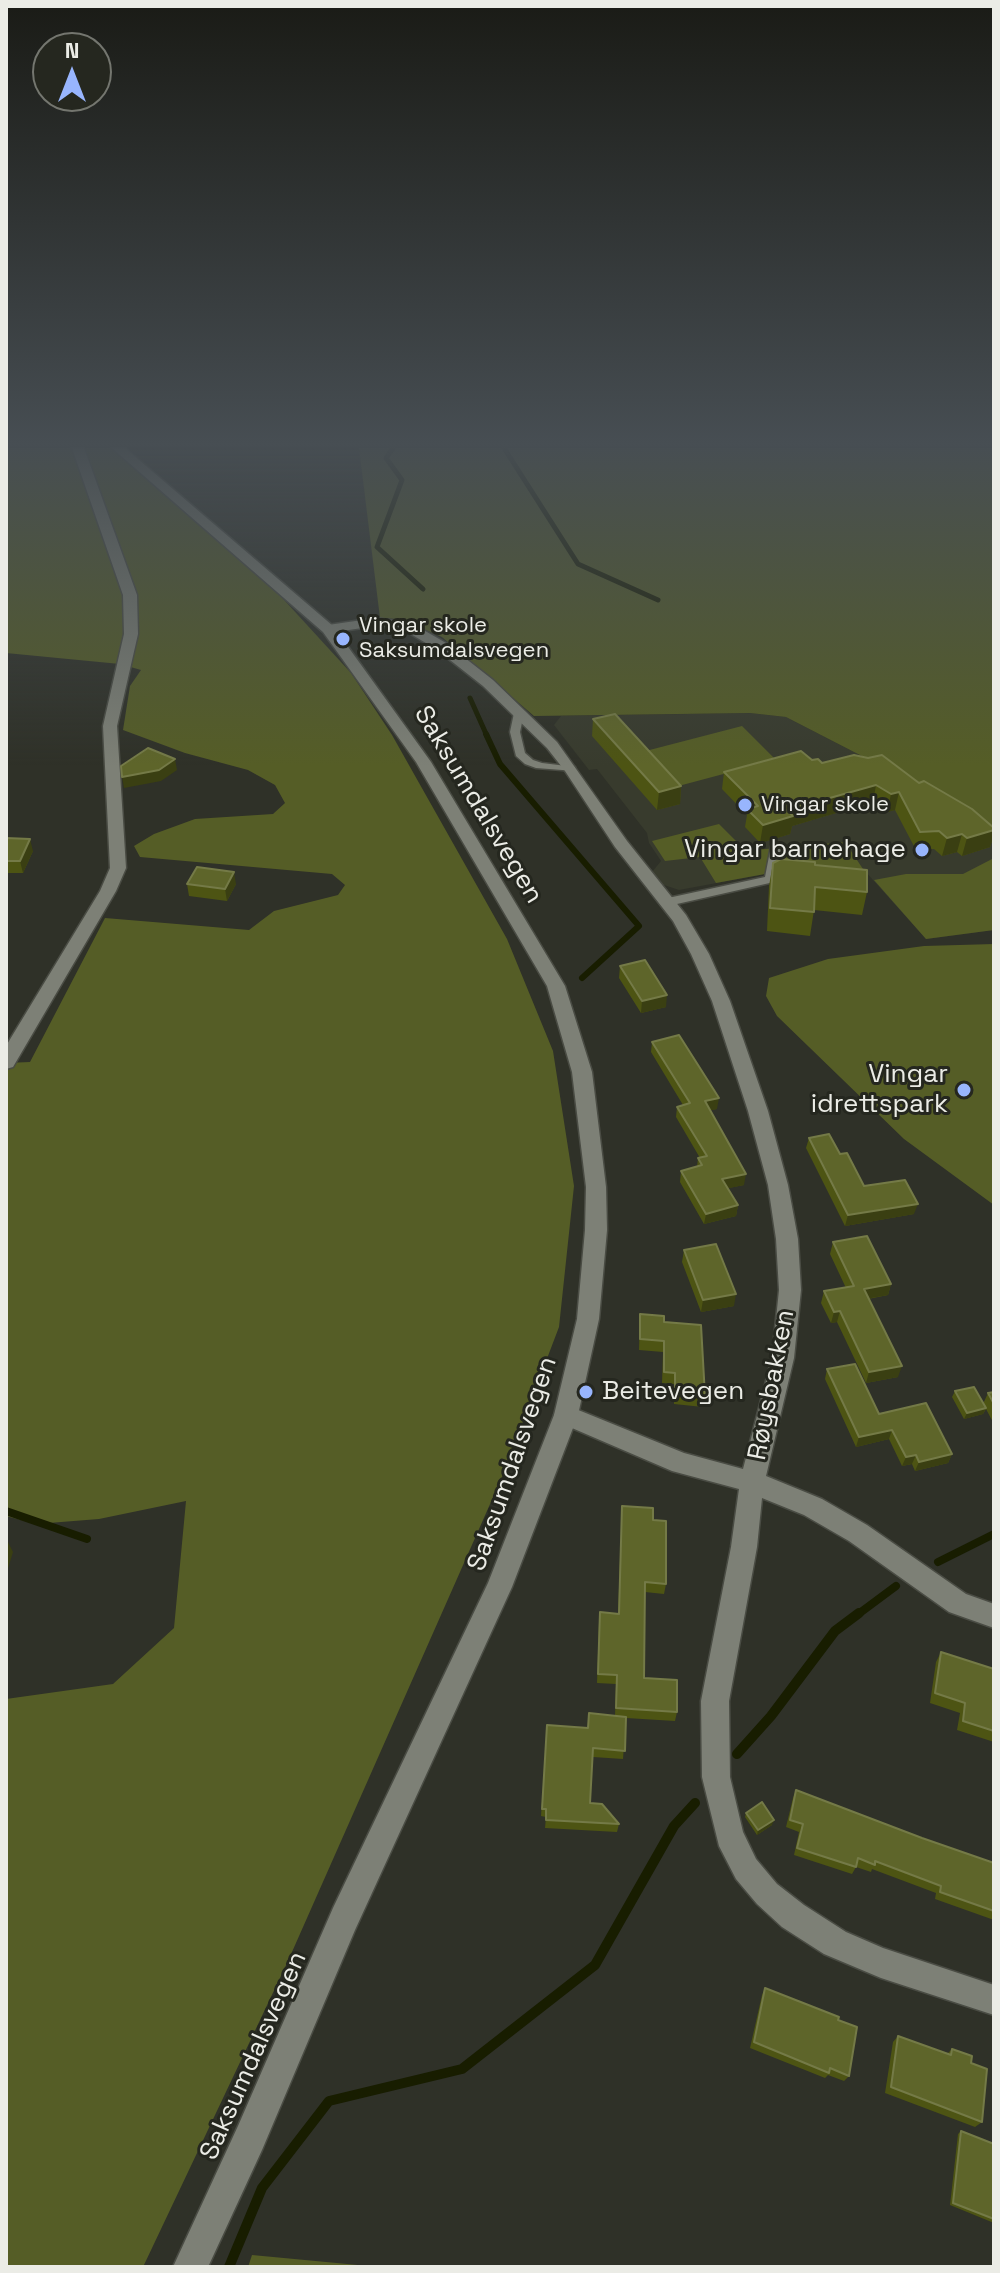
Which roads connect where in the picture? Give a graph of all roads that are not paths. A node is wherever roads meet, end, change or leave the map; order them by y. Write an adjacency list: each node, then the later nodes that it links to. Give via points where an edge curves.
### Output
1 (116, 554): 8 (street, via 130,595 131,634 110,726 118,868)
2 (241, 554): 3 (street, Saksumdalsvegen)
3 (328, 629): 4 (street, Røysbakken, via 376,622 422,633); 9 (street, Saksumdalsvegen, via 423,762 556,986 568,1019 592,1146 596,1230 588,1319)
4 (519, 713): 5 (street, Røysbakken); 5 (lane, via 515,732 520,754 540,766)
5 (571, 769): 7 (street, Røysbakken)
6 (777, 846): 7 (lane, via 770,879)
7 (668, 902): 10 (street, Røysbakken, via 721,1001 758,1111 787,1239 790,1290 783,1358)
8 (6, 1062)
9 (566, 1415): 10 (street, via 681,1463); 13 (street, Saksumdalsvegen, via 499,1587)
10 (752, 1482): 11 (street, via 813,1507 958,1603); 12 (street, Røysbakken, via 715,1701 716,1777 729,1836 767,1894 835,1943)
11 (994, 1616)
12 (994, 2000)
13 (190, 2267)

